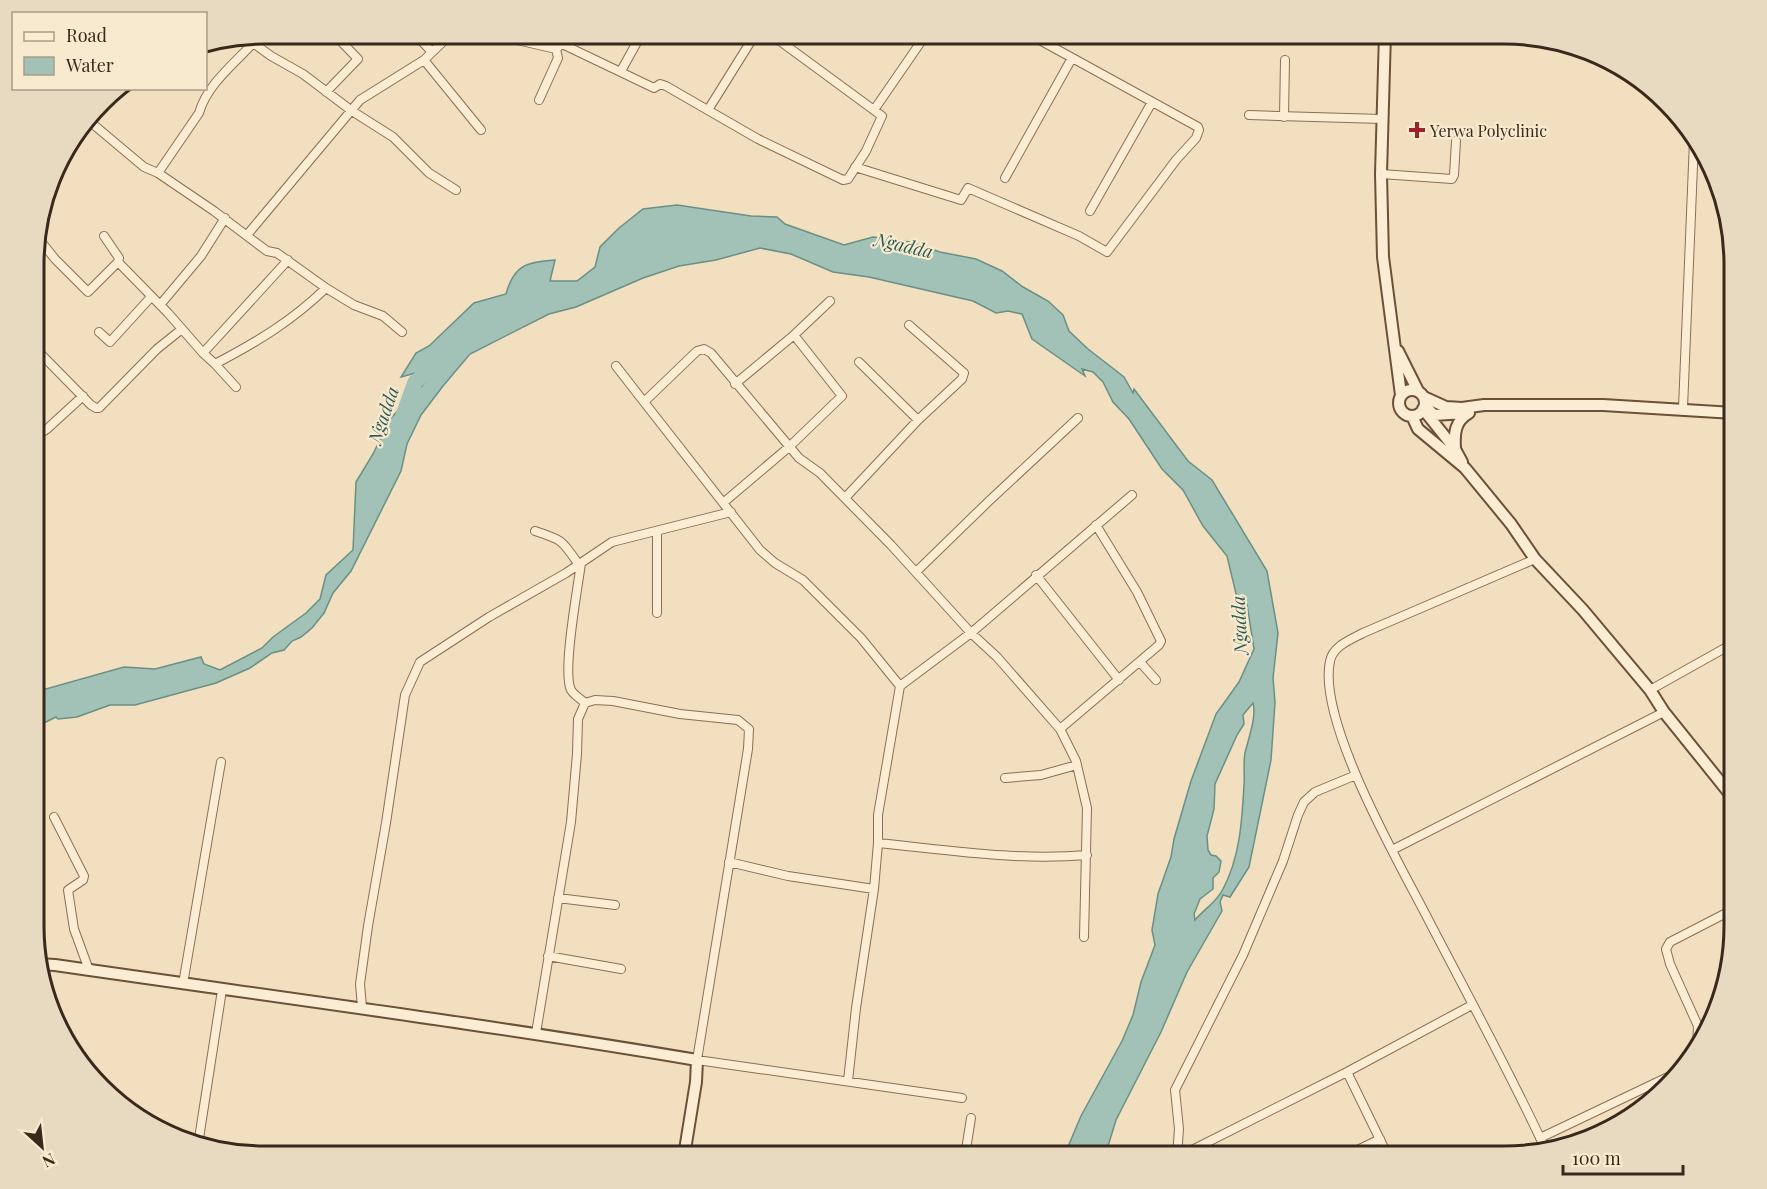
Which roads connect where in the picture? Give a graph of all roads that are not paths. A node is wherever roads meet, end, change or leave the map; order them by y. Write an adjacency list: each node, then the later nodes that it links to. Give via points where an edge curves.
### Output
1 (253, 44): 34 (street, via 208,92 189,129)
2 (256, 44): 20 (street)
3 (344, 44): 20 (street, via 358,59)
4 (424, 44): 15 (street)
5 (440, 44): 15 (street)
6 (542, 44): 14 (street)
7 (558, 44): 14 (street)
8 (636, 44): 19 (street)
9 (749, 44): 23 (street)
10 (784, 44): 24 (street)
11 (919, 44): 24 (street)
12 (1047, 44): 16 (street)
13 (1385, 44): 28 (street)
14 (556, 49): 19 (street, via 562,44); 21 (street, via 558,58)
15 (432, 52): 17 (street)
16 (1072, 58): 22 (street); 36 (street)
17 (424, 60): 25 (street, via 374,90); 30 (street)
18 (1285, 60): 27 (street)
19 (621, 71): 23 (street, via 654,88 660,84)
20 (326, 92): 25 (street)
21 (539, 100)
22 (1152, 102): 33 (street, via 1199,132 1107,252 968,188 961,200); 38 (street)
23 (708, 110): 33 (street, via 843,180)
24 (874, 110): 33 (street, via 882,117)
25 (352, 111): 37 (street, via 393,136 429,173); 40 (street)
26 (1249, 115): 27 (street)
27 (1284, 117): 28 (street)
28 (1382, 119): 35 (street)
29 (93, 125): 34 (street, via 144,167)
30 (481, 130)
31 (1456, 141): 35 (street, via 1452,179)
32 (1693, 153): 67 (street)
33 (855, 167)
34 (158, 172): 39 (street)
35 (1381, 174): 54 (street, via 1383,257)
36 (1005, 178)
37 (456, 190)
38 (1090, 211)
39 (225, 218): 40 (street); 48 (street, via 201,256)
40 (247, 235): 43 (street, via 267,252)
41 (104, 236): 44 (street)
42 (44, 246): 44 (street, via 88,292)
43 (288, 260): 45 (street); 55 (street)
44 (118, 261): 46 (street)
45 (326, 288): 52 (street, via 383,316); 58 (street, via 272,333)
46 (151, 297): 48 (street); 51 (street, via 110,342)
47 (830, 301): 53 (street)
48 (160, 305): 50 (street)
49 (909, 325): 72 (street, via 964,373)
50 (182, 329): 55 (street); 63 (street, via 99,408)
51 (99, 332)
52 (402, 332)
53 (794, 335): 60 (street); 74 (street, via 842,396)
54 (1393, 340): 62 (street); 64 (street)
55 (203, 353): 58 (street)
56 (44, 357): 63 (street)
57 (859, 362): 72 (street)
58 (215, 364): 61 (street)
59 (616, 366): 65 (street)
60 (735, 384): 65 (street, via 705,349 690,357); 74 (street)
61 (236, 387)
62 (1401, 395): 64 (street, via 1409,390); 70 (street, via 1400,409)
63 (83, 396): 73 (street)
64 (1422, 401): 66 (street, via 1462,408); 68 (street, via 1434,415); 70 (street); 75 (street)
65 (644, 402): 79 (street)
66 (1484, 405): 67 (street); 68 (street)
67 (1683, 408): 69 (street)
68 (1471, 412): 75 (street, via 1456,426)
69 (1724, 412)
70 (1412, 416): 76 (street, via 1418,429)
71 (1078, 418): 86 (street)
72 (918, 420): 78 (street)
73 (44, 431)
74 (789, 447): 78 (street); 79 (street)
75 (1455, 449): 76 (street)
76 (1465, 468): 84 (street)
77 (1132, 495): 81 (street)
78 (845, 498): 86 (street)
79 (723, 502): 80 (street)
80 (731, 512): 83 (street); 94 (street, via 760,550 803,580 861,638)
81 (1096, 525): 87 (street); 91 (street, via 1160,638 1159,645)
82 (535, 531): 85 (street, via 559,538)
83 (657, 531): 85 (street, via 612,542); 88 (street)
84 (1535, 559): 95 (street); 101 (street, via 1339,646 1329,663 1330,702)
85 (580, 564): 96 (street, via 569,681 572,691); 121 (street, via 420,662 413,675 405,695 368,926 360,984)
86 (916, 572): 89 (street)
87 (1036, 576): 89 (street); 92 (street)
88 (657, 613)
89 (971, 633): 94 (street); 98 (street)
90 (1724, 648): 95 (street)
91 (1140, 662): 92 (street); 93 (street)
92 (1119, 680): 98 (street)
93 (1156, 680)
94 (900, 686): 105 (street, via 878,815)
95 (1650, 690): 97 (street)
96 (585, 703): 108 (street, via 613,701 738,720 749,729); 110 (street, via 578,719 571,822)
97 (1665, 712): 103 (street); 106 (street)
98 (1060, 729): 100 (street)
99 (221, 762): 118 (street)
100 (1077, 765): 102 (street, via 1041,775); 107 (street, via 1087,808)
101 (1356, 776): 106 (street); 136 (street, via 1315,792 1304,802 1243,955 1175,1090)
102 (1005, 778)
103 (1724, 784)
104 (54, 817): 117 (street, via 84,876 68,890 74,929)
105 (878, 843): 107 (street, via 968,854 1054,858); 109 (street)
106 (1392, 850): 120 (street)
107 (1087, 855): 113 (street)
108 (729, 862): 109 (street); 124 (street)
109 (874, 889): 126 (street)
110 (558, 898): 111 (street); 114 (street)
111 (615, 905)
112 (1724, 914): 122 (street, via 1670,942 1666,949)
113 (1084, 937)
114 (548, 956): 116 (street); 123 (street)
115 (47, 965): 117 (street)
116 (621, 969)
117 (89, 970): 118 (street)
118 (183, 984): 119 (street)
119 (222, 990): 121 (street); 130 (street)
120 (1472, 1005): 125 (street); 131 (street)
121 (362, 1008): 123 (street)
122 (1698, 1028)
123 (536, 1033): 124 (street)
124 (697, 1060): 126 (street); 134 (street)
125 (1347, 1072): 132 (street); 137 (street)
126 (848, 1081): 128 (street)
127 (1656, 1083): 131 (street)
128 (962, 1098)
129 (971, 1118): 135 (street)
130 (199, 1136)
131 (1540, 1138): 133 (street)
132 (1380, 1139): 138 (street); 139 (street)
133 (1542, 1142)
134 (686, 1146)
135 (967, 1146)
136 (1178, 1146)
137 (1198, 1146)
138 (1366, 1146)
139 (1383, 1146)

